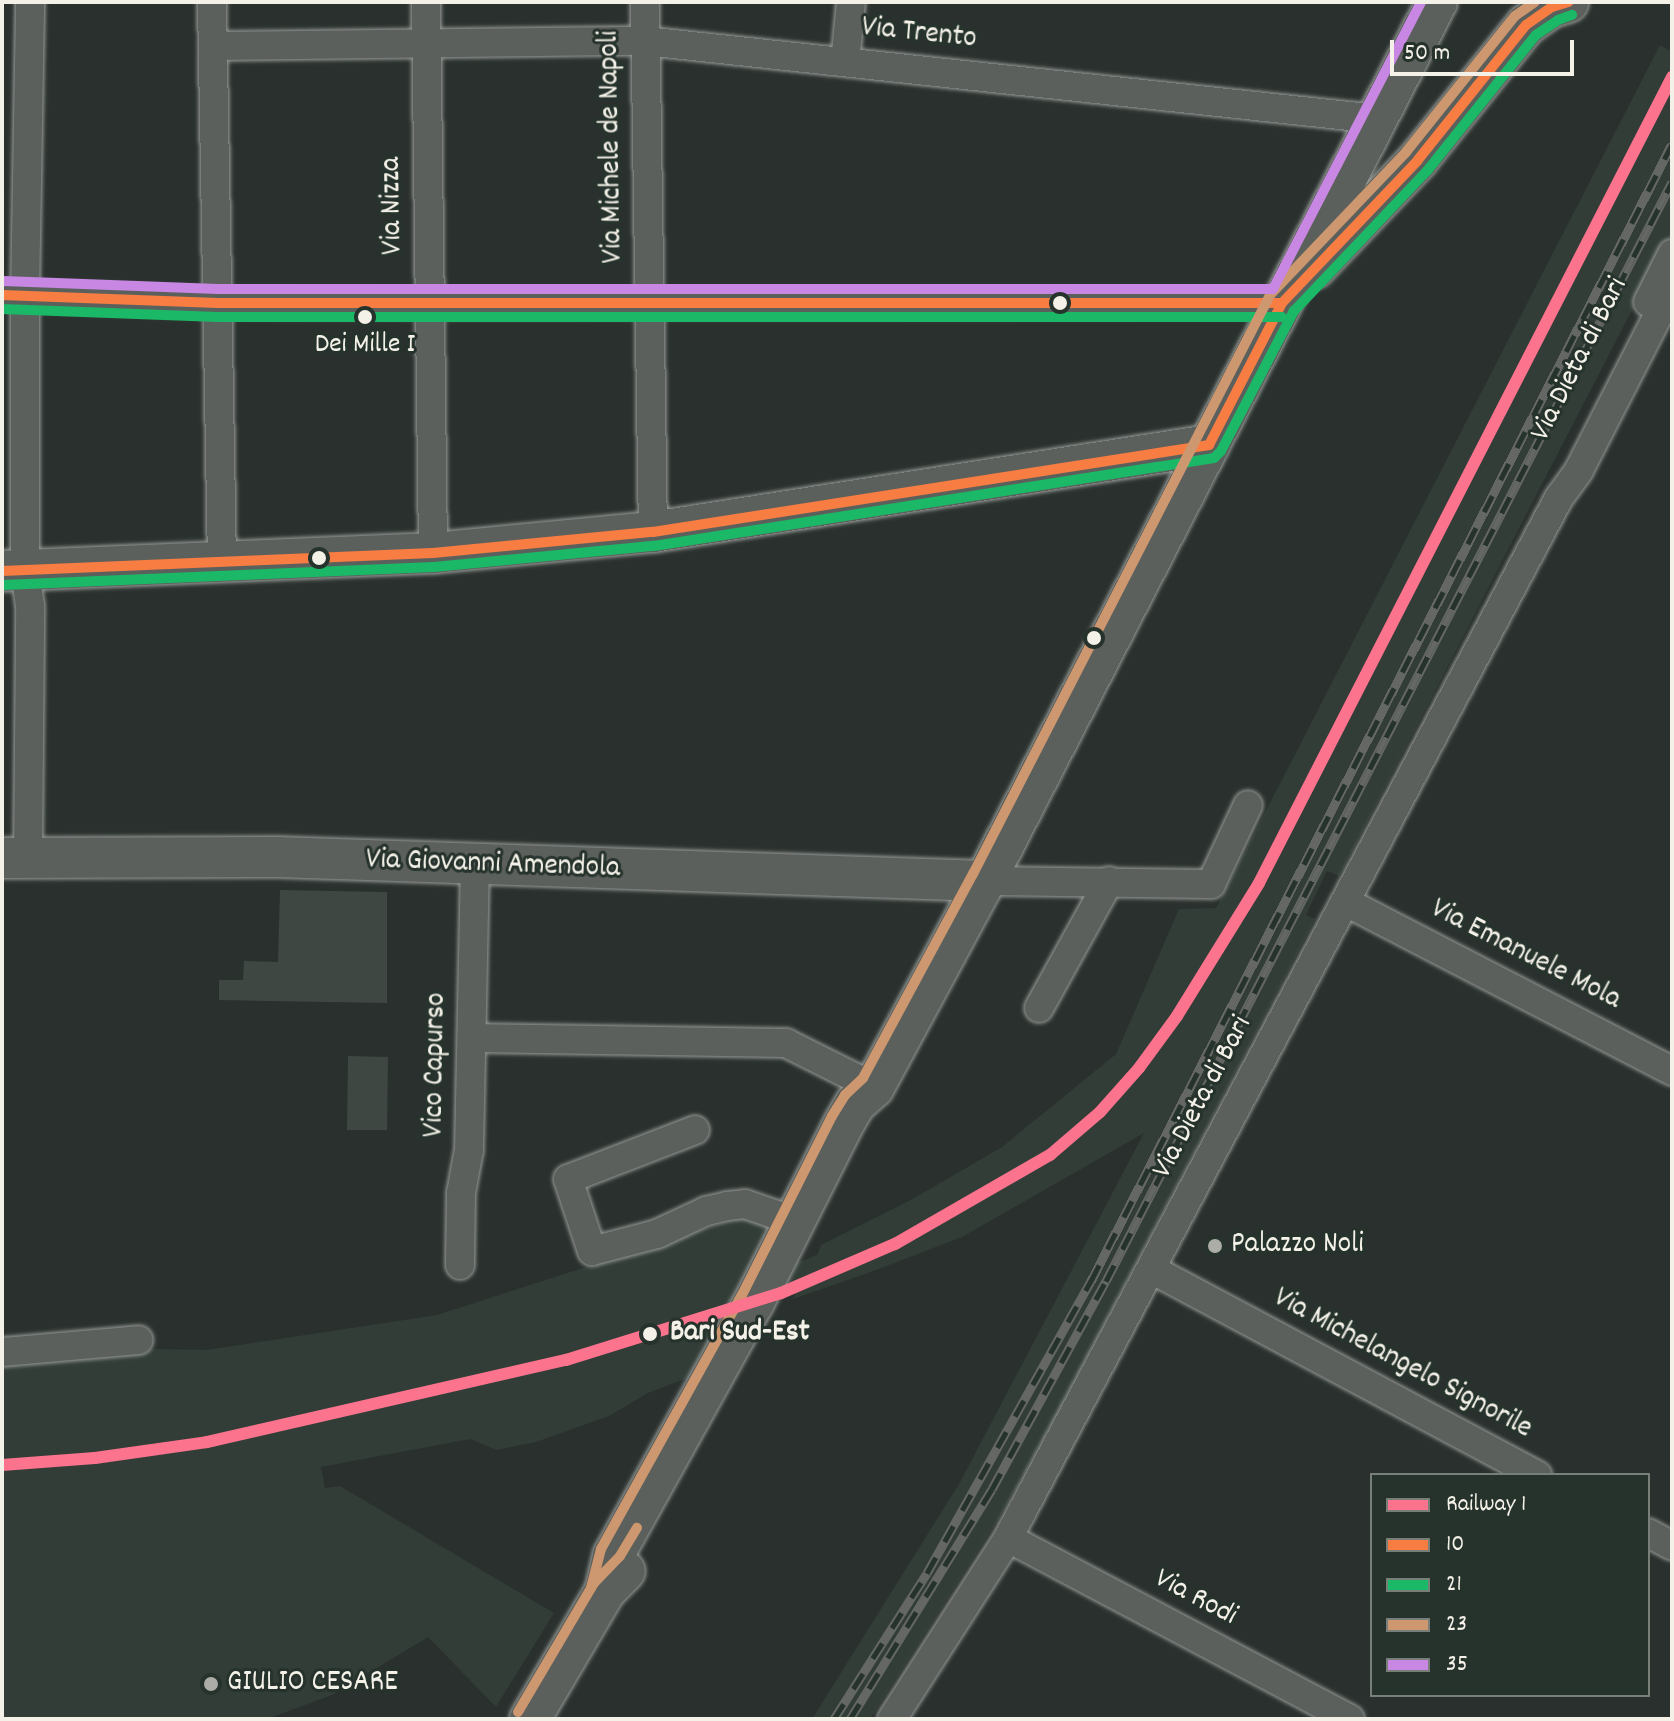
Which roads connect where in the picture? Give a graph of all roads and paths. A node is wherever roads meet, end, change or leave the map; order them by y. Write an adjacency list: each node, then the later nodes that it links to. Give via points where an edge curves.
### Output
1 (30, 2): 15 (street)
2 (212, 2): 10 (street)
3 (426, 2): 9 (street, Via Nizza)
4 (645, 2): 8 (street, Via Michele de Napoli)
5 (851, 2): 11 (street)
6 (1437, 2): 12 (main road)
7 (1568, 2): 17 (main road, via 1526,25 1417,161)
8 (645, 41): 9 (street, Via Trento); 11 (street, Via Trento); 19 (street, Via Michele de Napoli)
9 (427, 45): 10 (street, Via Trento); 18 (street, Via Nizza)
10 (213, 46): 16 (street)
11 (845, 62): 12 (street, Via Trento)
12 (1377, 119): 17 (main road)
13 (1672, 254): 21 (street, Via Dieta di Bari, via 1562,475)
14 (1672, 288): 21 (street, Via Dieta di Bari, via 1579,470)
15 (14, 295): 16 (street); 25 (street)
16 (218, 303): 18 (street); 24 (street)
17 (1282, 303): 19 (street); 20 (main road)
18 (429, 304): 19 (street); 23 (street, Via Nizza)
19 (650, 304): 22 (street, Via Michele de Napoli)
20 (1209, 445): 22 (main road); 29 (main road)
21 (1559, 498): 31 (street, Via Dieta di Bari)
22 (653, 532): 23 (main road)
23 (433, 553): 24 (main road)
24 (222, 562): 25 (main road)
25 (13, 571): 27 (street, via 30,606)
26 (1248, 805): 30 (street, via 1211,884)
27 (15, 858): 28 (main road, Via Giovanni Amendola, via 277,857)
28 (475, 866): 29 (main road, Via Giovanni Amendola); 33 (street, Vico Capurso)
29 (985, 881): 30 (street); 35 (main road)
30 (1109, 881): 32 (street)
31 (1346, 902): 34 (street, Via Emanuele Mola); 39 (street, Via Dieta di Bari)
32 (1039, 1008)
33 (472, 1038): 35 (street, via 786,1043); 38 (street, Vico Capurso)
34 (1672, 1071)
35 (874, 1087): 37 (main road, via 855,1104); 46 (main road, via 865,1134 721,1407 631,1565)
36 (695, 1130): 37 (street, via 568,1179 592,1251 657,1234 727,1206 745,1204)
37 (794, 1221): 46 (main road, via 613,1556)
38 (460, 1265)
39 (1151, 1269): 42 (street, Via Michelangelo Signorile); 44 (street, Via Dieta di Bari)
40 (138, 1340): 41 (street)
41 (2, 1352)
42 (1533, 1473)
43 (1650, 1534): 45 (street)
44 (1008, 1538): 48 (street, Via Dieta di Bari); 49 (street, Via Rodi)
45 (1672, 1546)
46 (605, 1591): 47 (main road)
47 (530, 1719)
48 (892, 1719)
49 (1350, 1719)

